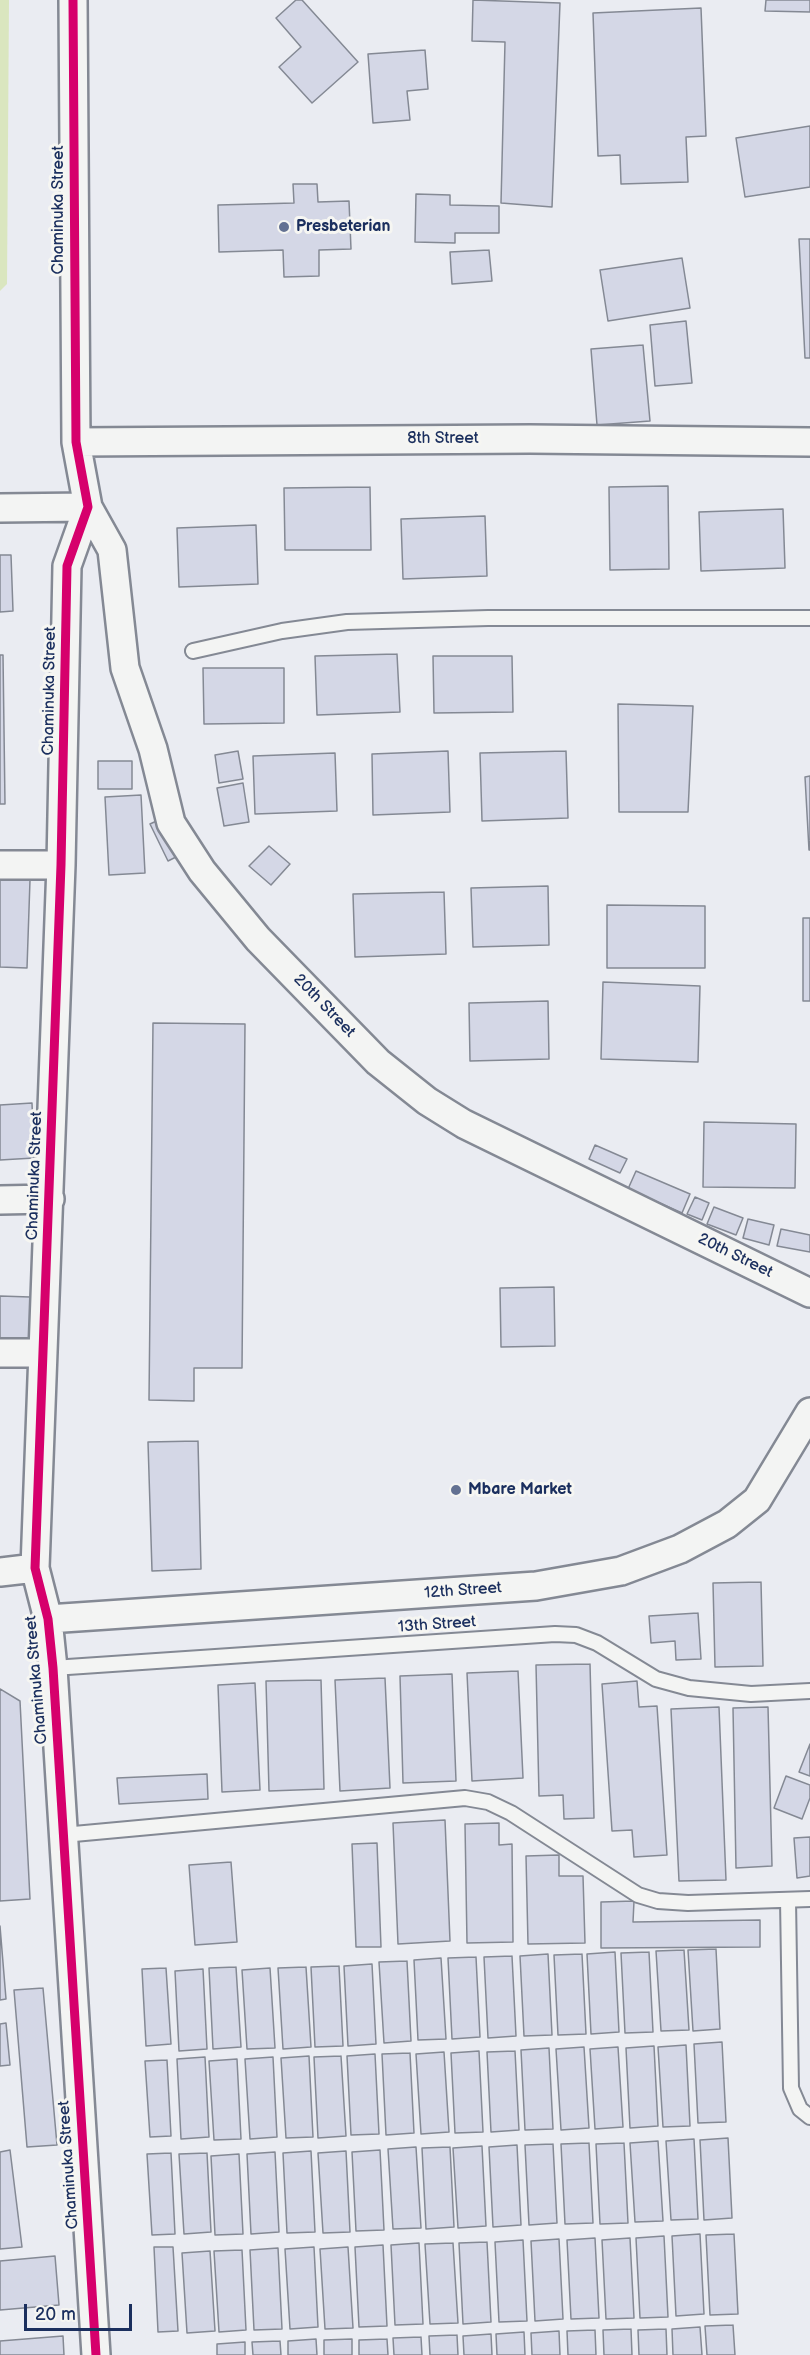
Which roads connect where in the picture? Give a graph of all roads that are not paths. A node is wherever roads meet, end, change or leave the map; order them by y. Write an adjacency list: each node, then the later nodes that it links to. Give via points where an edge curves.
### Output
1 (73, 0): 2 (street, Chaminuka Street)
2 (76, 442): 3 (street, 8th Street); 5 (street, Chaminuka Street)
3 (810, 442)
4 (0, 507): 5 (street)
5 (88, 507): 9 (street, Chaminuka Street, via 67,566); 12 (street, 20th Street, via 112,550 125,668 153,749 171,823 202,871 258,939 378,1062 428,1101 464,1124)
6 (810, 618): 7 (lane, via 347,622 282,631)
7 (193, 651)
8 (0, 865): 9 (street)
9 (61, 865): 10 (street, Chaminuka Street)
10 (50, 1199): 11 (street); 14 (street, Chaminuka Street)
11 (0, 1200)
12 (810, 1293)
13 (0, 1353): 14 (street)
14 (44, 1353): 16 (street, Chaminuka Street)
15 (810, 1412): 18 (street, 12th Street, via 757,1500 727,1524 681,1549 621,1571 536,1586)
16 (35, 1568): 17 (street); 18 (street, Chaminuka Street)
17 (0, 1572)
18 (48, 1619): 19 (street, Chaminuka Street)
19 (53, 1668): 20 (lane, 13th Street, via 555,1634 576,1635 597,1643 656,1678 689,1688 751,1694); 21 (street, Chaminuka Street)
20 (810, 1691)
21 (63, 1835): 23 (lane, via 465,1798 488,1802 512,1813 638,1895 688,1903); 25 (street, Chaminuka Street)
22 (810, 1899): 23 (lane)
23 (788, 1900): 24 (lane, via 791,2088 800,2109)
24 (810, 2116)
25 (96, 2355)

